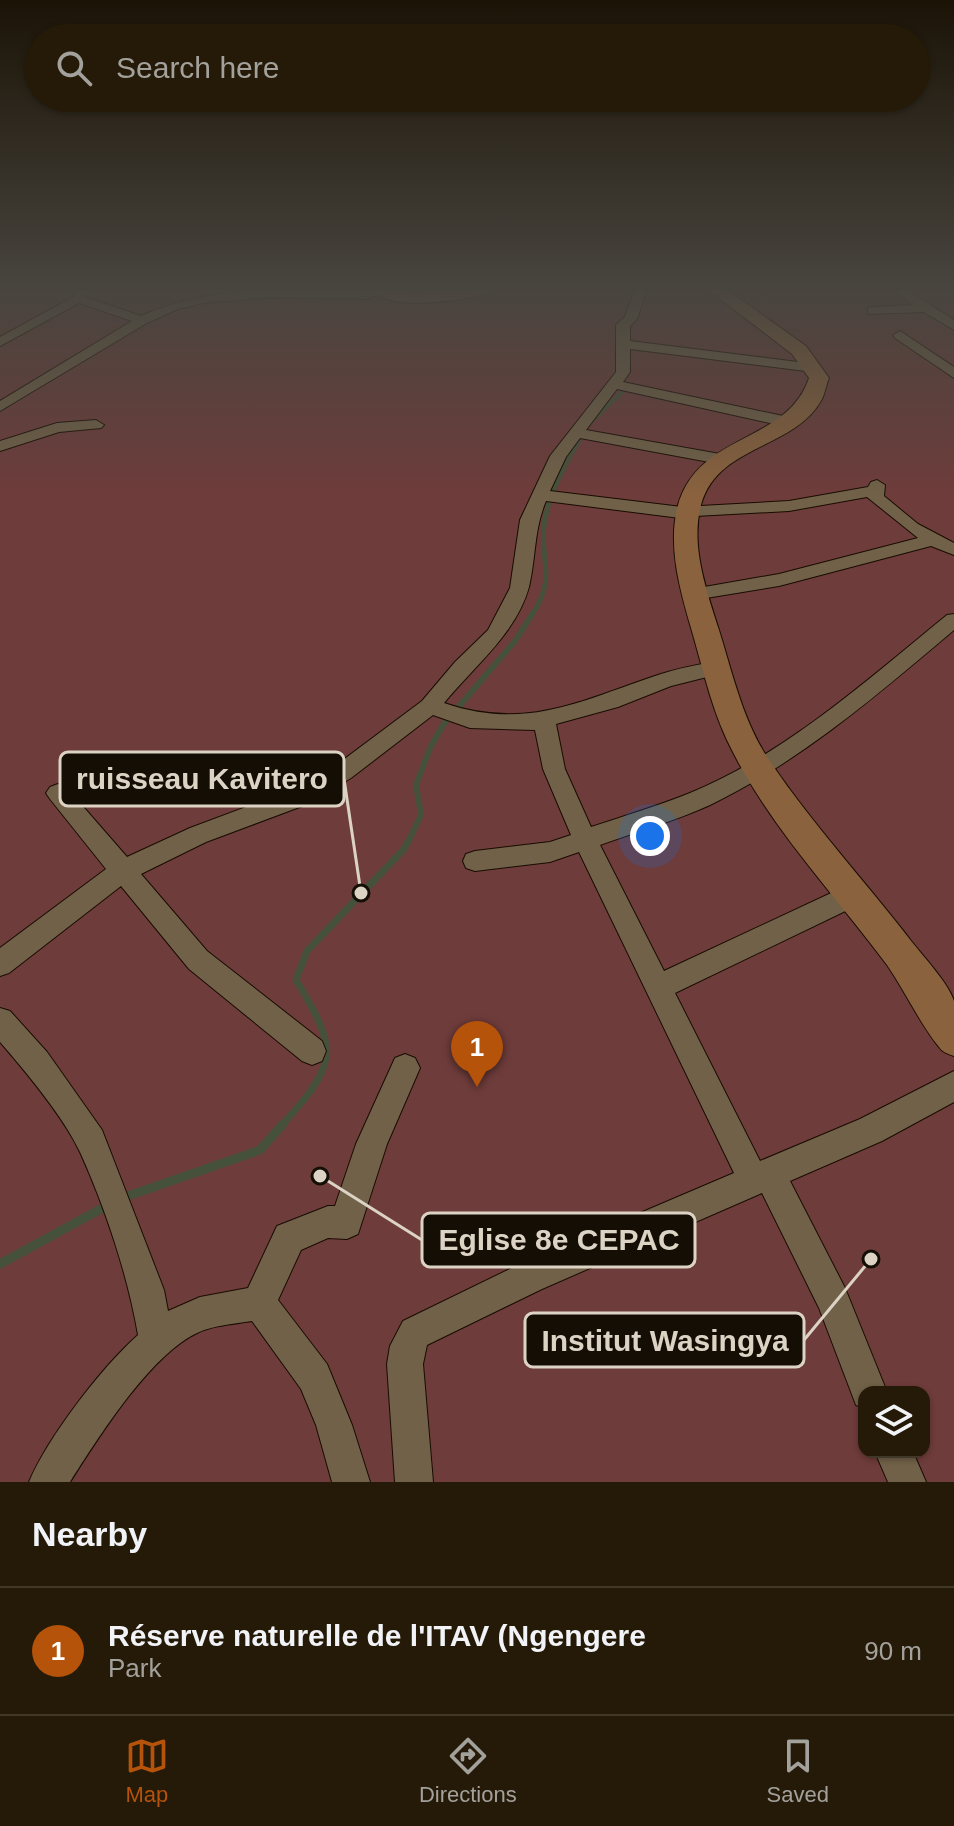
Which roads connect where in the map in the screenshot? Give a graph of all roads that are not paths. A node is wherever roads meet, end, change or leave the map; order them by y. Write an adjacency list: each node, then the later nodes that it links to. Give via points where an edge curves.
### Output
1 (80, 358): 9 (street)
2 (623, 358): 8 (street, via 623,372)
3 (736, 358): 6 (street)
4 (806, 358): 6 (street)
5 (932, 358): 7 (street)
6 (814, 368): 10 (street, via 819,378 814,397)
7 (954, 374)
8 (613, 384): 10 (street); 12 (street)
9 (0, 407)
10 (788, 422): 14 (street)
11 (96, 425): 13 (street, via 57,428)
12 (574, 432): 14 (street); 15 (street)
13 (0, 446)
14 (720, 459): 16 (street, via 700,476)
15 (542, 495): 16 (street); 22 (street, via 529,520 519,588 496,634)
16 (688, 512): 17 (street, via 789,506 875,488 875,497 897,518); 19 (street, via 685,541)
17 (932, 540): 18 (street); 19 (street, via 779,580)
18 (954, 550)
19 (694, 594): 21 (street)
20 (954, 620): 24 (street, via 828,723)
21 (716, 668): 23 (street); 24 (street)
22 (430, 706): 23 (street, via 470,720); 28 (street, via 343,772 297,798)
23 (544, 721): 26 (street, via 554,769)
24 (757, 767): 26 (street, via 700,799); 29 (street)
25 (58, 793): 28 (street)
26 (587, 842): 27 (street); 31 (street)
27 (475, 861)
28 (122, 871): 30 (street); 34 (street, via 198,960)
29 (853, 895): 31 (street); 33 (street, via 902,955)
30 (0, 964)
31 (657, 988): 37 (street)
32 (0, 1021): 39 (street, via 37,1062 91,1141 147,1290)
33 (954, 1037)
34 (312, 1051)
35 (405, 1068): 38 (street, via 382,1114 347,1223 328,1222 289,1238)
36 (954, 1086): 37 (street, via 871,1130)
37 (761, 1176): 40 (street, via 833,1300); 44 (street, via 415,1333 405,1364)
38 (259, 1303): 39 (street, via 210,1311); 43 (street, via 314,1377)
39 (156, 1340): 42 (street)
40 (867, 1386)
41 (897, 1458): 45 (street)
42 (48, 1482)
43 (351, 1482)
44 (414, 1482)
45 (907, 1482)

